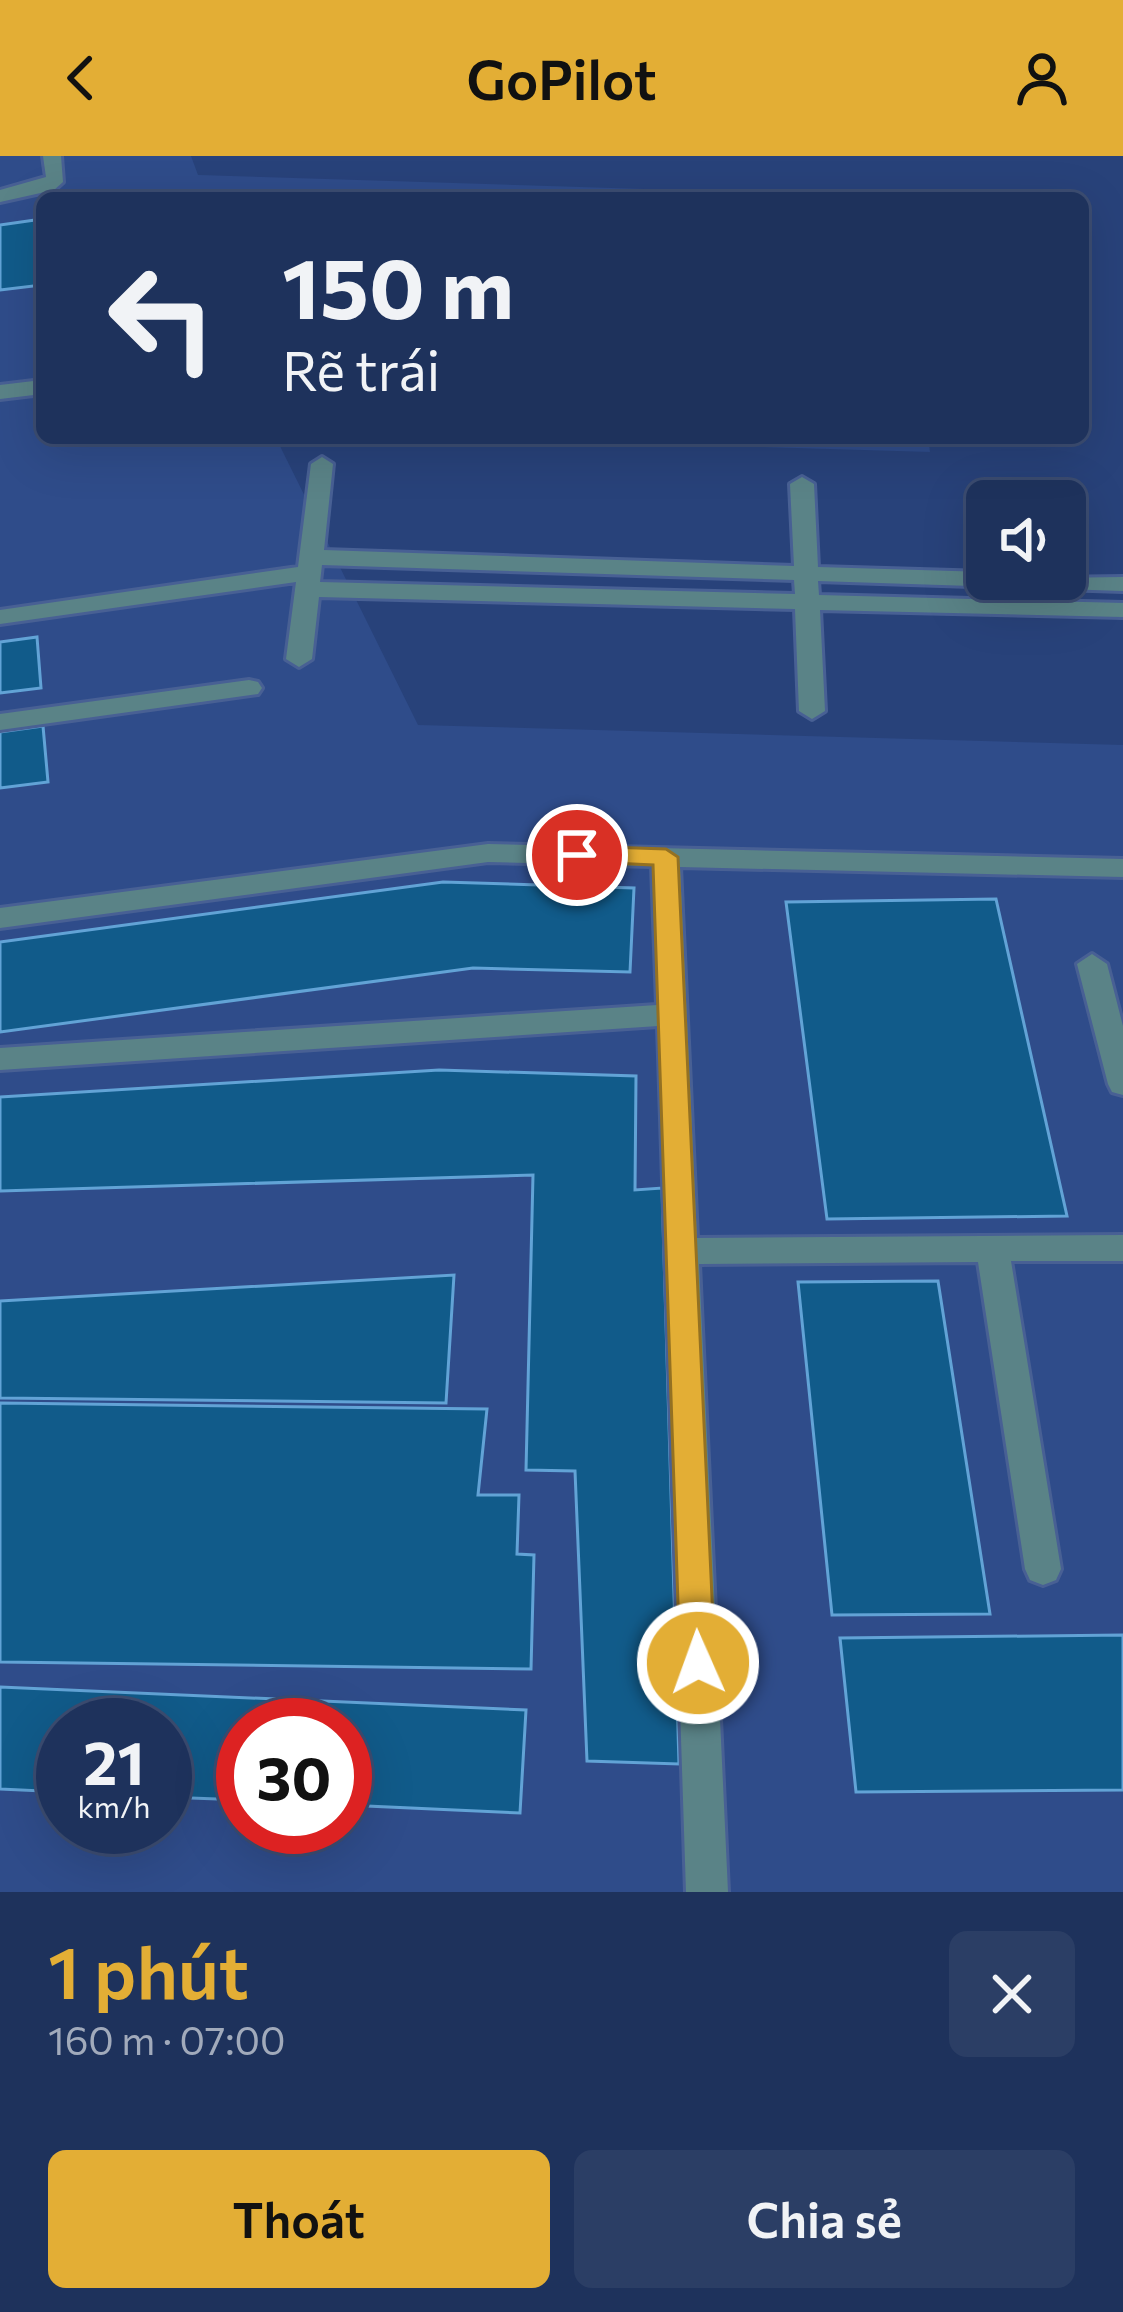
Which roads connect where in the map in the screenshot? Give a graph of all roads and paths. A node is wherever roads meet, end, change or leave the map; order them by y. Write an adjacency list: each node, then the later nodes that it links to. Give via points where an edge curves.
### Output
1 (52, 156): 2 (street, via 56,178 47,186)
2 (0, 196)
3 (36, 388): 4 (street)
4 (0, 392)
5 (322, 464): 7 (street)
6 (802, 484): 8 (street)
7 (310, 573): 8 (street); 10 (street); 12 (street); 13 (street)
8 (806, 575): 9 (street); 10 (street)
9 (1123, 584)
10 (807, 602): 11 (street); 15 (street)
11 (1123, 610)
12 (0, 617)
13 (299, 658)
14 (248, 688): 16 (street)
15 (812, 712)
16 (0, 722)
17 (666, 857): 18 (street); 19 (street, via 488,853); 21 (street)
18 (1123, 868)
19 (0, 918)
20 (1092, 964): 23 (street)
21 (672, 1016): 22 (street); 26 (street)
22 (0, 1059)
23 (1123, 1084)
24 (1123, 1248): 25 (street)
25 (992, 1249): 26 (street); 27 (street)
26 (681, 1251): 28 (street)
27 (1043, 1569)
28 (707, 1892)

